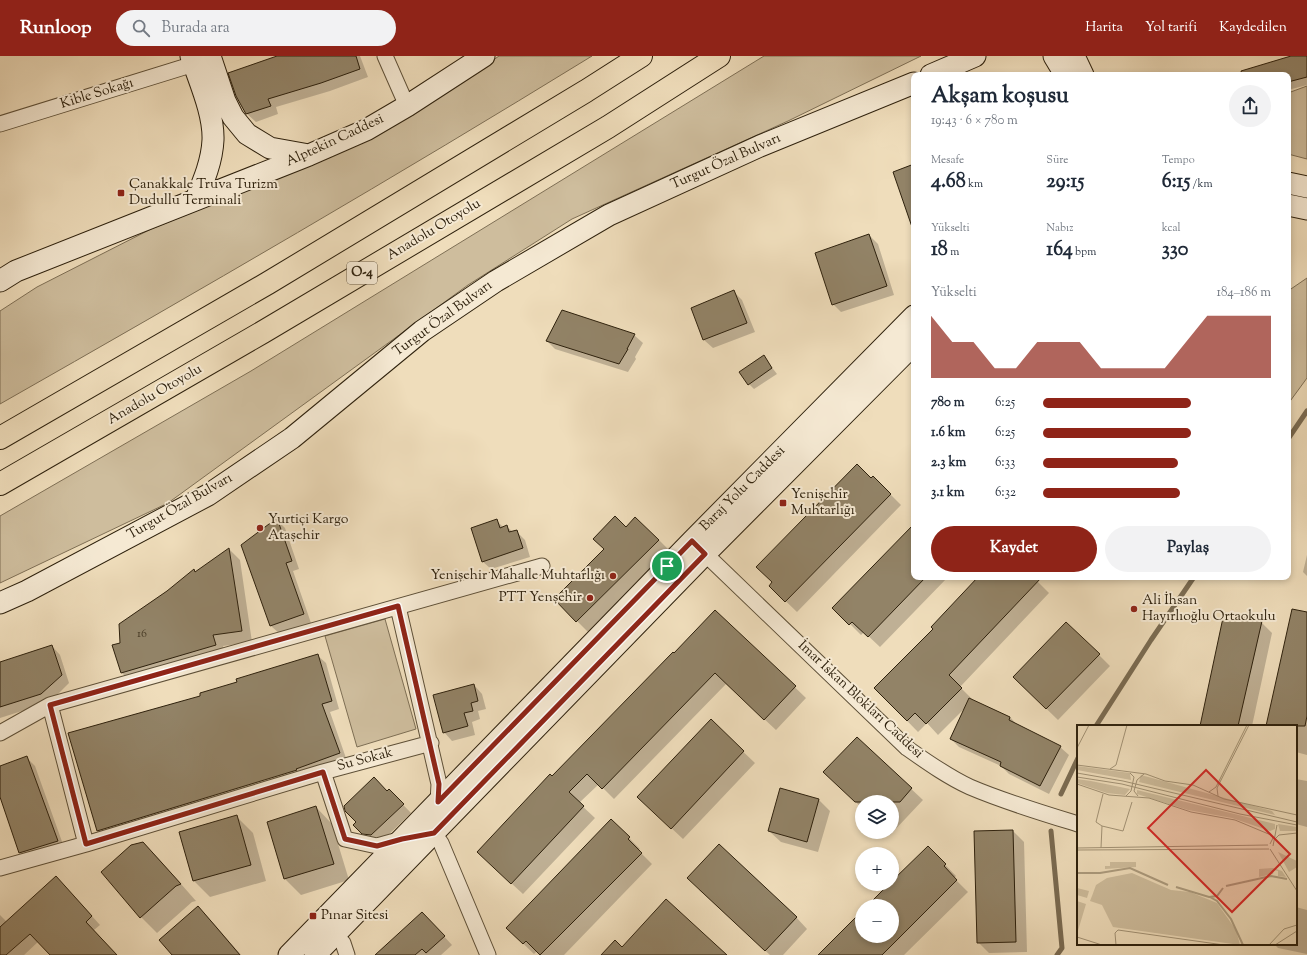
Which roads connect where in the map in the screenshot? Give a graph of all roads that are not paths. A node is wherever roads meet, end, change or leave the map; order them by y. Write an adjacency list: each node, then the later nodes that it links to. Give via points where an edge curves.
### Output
1 (385, 56): 13 (street)
2 (484, 56): 13 (street, Alptekin Caddesi)
3 (641, 56): 24 (highway, via 268,283)
4 (719, 56): 25 (highway, Anadolu Otoyolu / O-4, via 602,131)
5 (1054, 56): 10 (street)
6 (1074, 56): 11 (street)
7 (971, 57): 9 (street)
8 (205, 58): 14 (street, Kible Sokağı); 15 (street, via 230,112 247,134 270,148); 18 (street, via 213,140 208,171)
9 (938, 72)
10 (1063, 72)
11 (1082, 72)
12 (911, 84): 28 (street, Turgut Özal Bulvarı, via 760,146 603,219 496,281 422,331 292,438 208,495 28,591)
13 (407, 106): 15 (street, Alptekin Caddesi, via 366,130)
14 (0, 124)
15 (309, 155): 18 (street, Alptekin Caddesi)
16 (1291, 184): 17 (street)
17 (1307, 187)
18 (196, 199): 21 (street, Alptekin Caddesi, via 16,271)
19 (1291, 206): 20 (street)
20 (1307, 209)
21 (0, 281)
22 (911, 319): 26 (street, Baraj Yolu Caddesi)
23 (911, 347): 26 (street, Baraj Yolu Caddesi)
24 (0, 438)
25 (0, 484)
26 (698, 547): 36 (street, Baraj Yolu Caddesi); 37 (street, İmar İskan Blokları Caddesi, via 907,748 932,766 969,786 1014,804); 38 (street, Baraj Yolu Caddesi)
27 (542, 566): 29 (street)
28 (0, 603)
29 (398, 606): 30 (street); 34 (street)
30 (50, 705): 31 (street); 40 (street)
31 (18, 723): 32 (street); 33 (street)
32 (0, 728)
33 (0, 733)
34 (431, 743): 35 (street, Su Sokak); 36 (street, via 439,784)
35 (323, 772): 39 (street, via 345,839 377,846); 40 (street, Su Sokak)
36 (438, 802): 38 (street); 39 (street, Baraj Yolu Caddesi)
37 (1077, 824)
38 (434, 833): 39 (street); 42 (street, Baraj Yolu Caddesi); 46 (street, via 441,843)
39 (402, 839): 43 (street, Baraj Yolu Caddesi)
40 (86, 844): 41 (street, Su Sokak)
41 (0, 868)
42 (335, 935): 44 (street, Baraj Yolu Caddesi); 45 (street, via 343,943)
43 (289, 955)
44 (315, 955)
45 (347, 955)
46 (488, 955)

